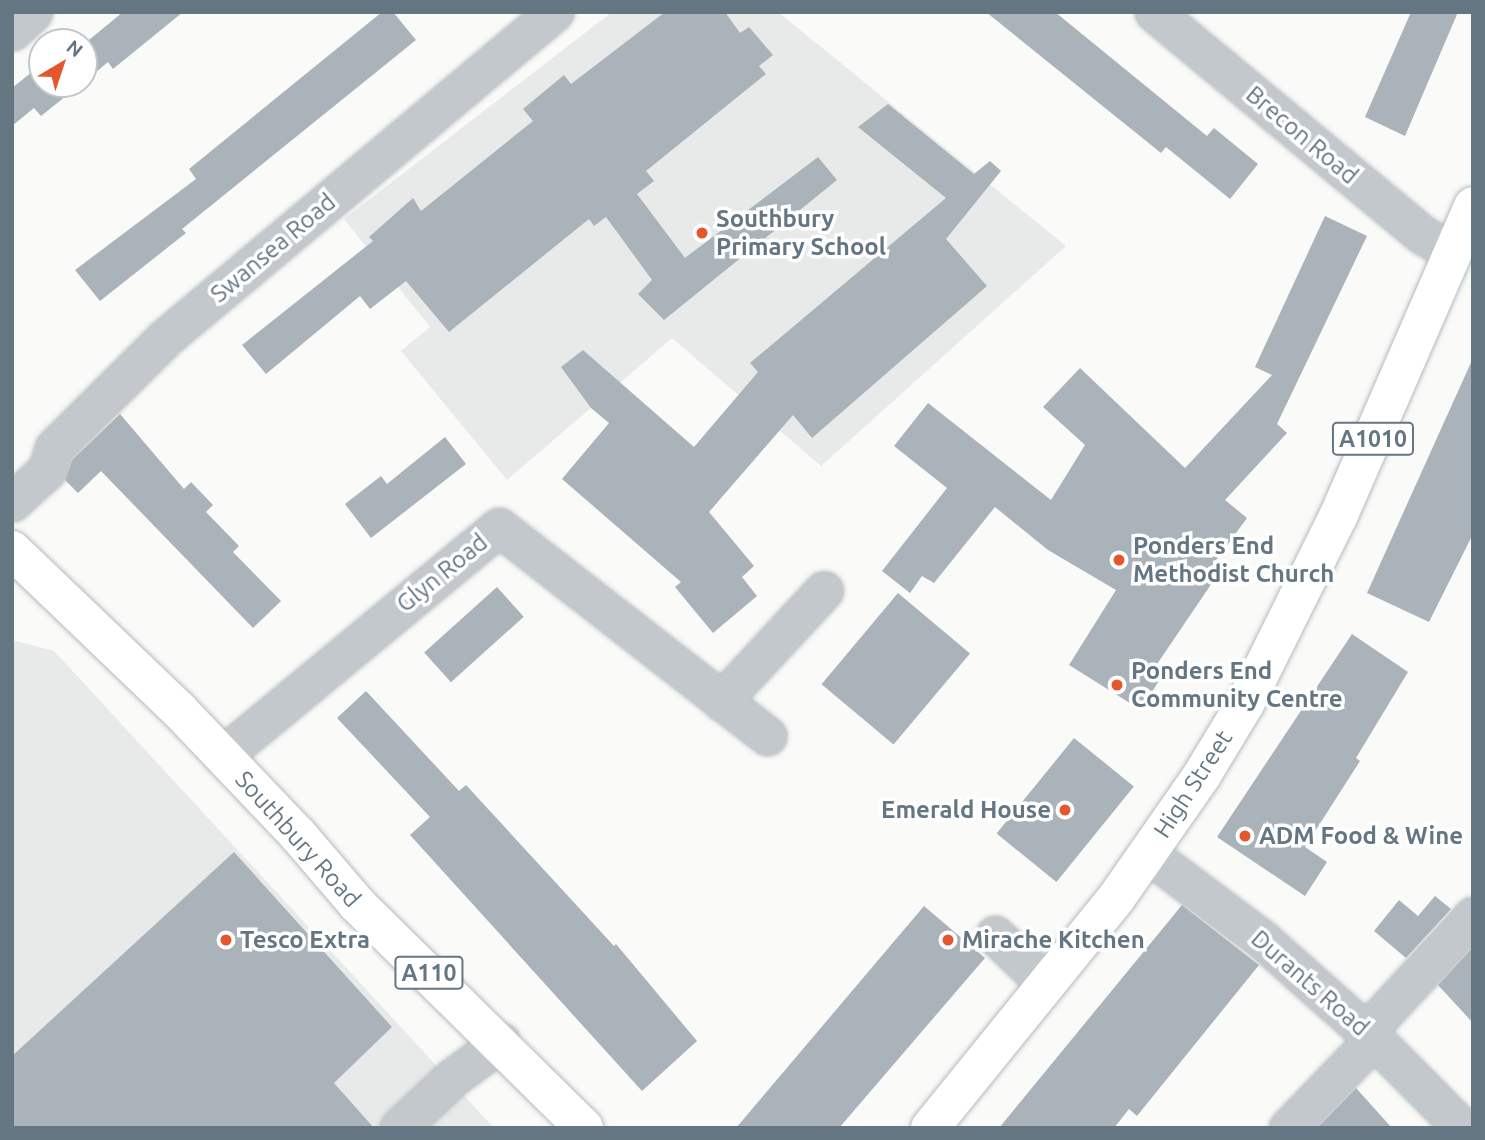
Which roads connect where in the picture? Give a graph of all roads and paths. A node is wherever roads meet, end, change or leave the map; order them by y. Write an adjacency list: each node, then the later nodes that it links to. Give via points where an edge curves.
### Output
1 (554, 12): 7 (street, Swansea Road, via 165,338 54,449 47,470)
2 (1154, 12): 6 (street, Brecon Road, via 1423,235)
3 (33, 13): 4 (street)
4 (12, 31)
5 (1473, 206): 6 (main road, High Street / A1010)
6 (1453, 253): 13 (main road, High Street / A1010, via 1289,620 1202,775)
7 (12, 502)
8 (12, 550): 12 (main road, Southbury Road / A110)
9 (824, 590): 10 (street)
10 (721, 701): 11 (street, Glyn Road); 12 (street, Glyn Road, via 499,527)
11 (767, 736)
12 (222, 756): 18 (main road, Southbury Road / A110, via 357,904)
13 (1147, 853): 16 (main road, High Street / A1010); 17 (street, Durants Road, via 1263,940)
14 (1473, 916): 17 (street)
15 (995, 935): 16 (street)
16 (1046, 984): 21 (main road, High Street / A1010)
17 (1370, 1036): 22 (street); 23 (street, Durants Road)
18 (501, 1042): 19 (street, via 452,1078); 20 (main road, Southbury Road / A110)
19 (399, 1128)
20 (584, 1128)
21 (930, 1128)
22 (1288, 1128)
23 (1462, 1128)

